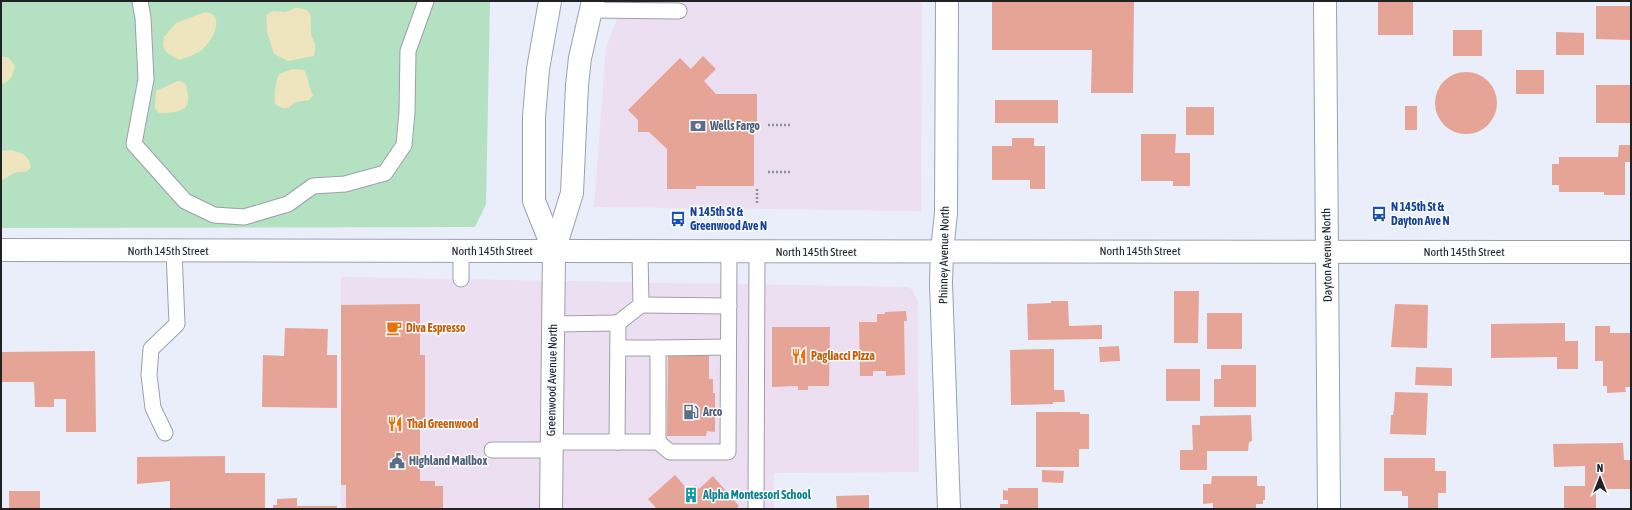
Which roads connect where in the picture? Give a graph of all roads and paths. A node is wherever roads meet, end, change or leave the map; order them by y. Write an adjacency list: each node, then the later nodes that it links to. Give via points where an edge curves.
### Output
1 (140, 1): 2 (lane, via 146,79 134,144 185,201 214,215 244,217 288,204 313,186 345,184 385,173 404,145 408,51)
2 (426, 1)
3 (538, 1): 9 (main road, Greenwood Avenue North)
4 (550, 1): 9 (main road)
5 (948, 1): 19 (main road, Phinney Avenue North, via 946,214)
6 (1325, 1): 20 (main road, Dayton Avenue North)
7 (592, 5): 8 (lane); 21 (main road, Greenwood Avenue North, via 580,58 577,85 572,193)
8 (679, 11)
9 (543, 33): 21 (main road, Greenwood Avenue North, via 534,117 534,201)
10 (768, 125): 11 (path)
11 (790, 125)
12 (768, 172): 13 (path)
13 (790, 172)
14 (757, 190): 15 (path)
15 (757, 204)
16 (1, 250): 17 (main road, North 145th Street)
17 (174, 251): 18 (main road, North 145th Street); 34 (lane, via 177,324 151,349 149,375 153,408)
18 (461, 251): 21 (main road, North 145th Street); 26 (lane)
19 (942, 251): 20 (main road, North 145th Street); 24 (main road, North 145th Street); 41 (main road, Phinney Avenue North)
20 (1327, 251): 25 (main road, North 145th Street); 42 (main road, Dayton Avenue North)
21 (554, 252): 22 (main road, North 145th Street); 30 (main road, Greenwood Avenue North)
22 (640, 252): 23 (main road, North 145th Street); 27 (lane)
23 (729, 252): 24 (main road, North 145th Street); 28 (lane)
24 (758, 252): 40 (lane)
25 (1631, 252)
26 (461, 279)
27 (641, 305): 28 (lane); 29 (lane)
28 (729, 306): 31 (lane)
29 (618, 323): 30 (lane); 32 (lane)
30 (553, 324): 37 (main road, Greenwood Avenue North)
31 (728, 347): 33 (lane); 36 (lane, via 728,452 670,452)
32 (619, 348): 33 (lane); 35 (lane)
33 (658, 348): 36 (lane)
34 (165, 433)
35 (617, 442): 36 (lane); 37 (lane)
36 (658, 442)
37 (552, 446): 38 (lane); 39 (main road, Greenwood Avenue North)
38 (492, 450)
39 (551, 509)
40 (756, 509)
41 (949, 509)
42 (1329, 509)

